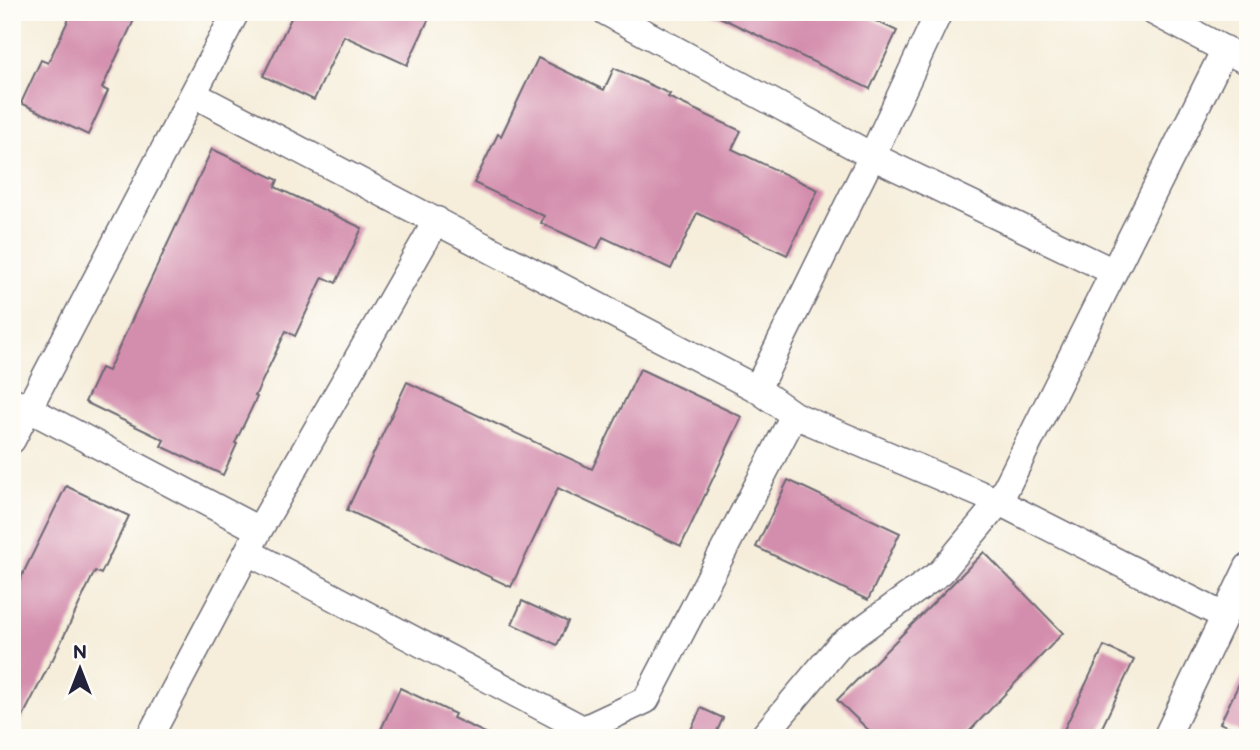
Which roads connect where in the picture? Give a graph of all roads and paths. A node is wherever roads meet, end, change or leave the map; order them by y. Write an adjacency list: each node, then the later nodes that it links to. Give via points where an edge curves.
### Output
1 (236, 12): 6 (street)
2 (606, 12): 7 (street)
3 (939, 12): 7 (street)
4 (1154, 12): 5 (street)
5 (1236, 56): 9 (street)
6 (193, 94): 8 (street); 11 (street)
7 (872, 156): 9 (street); 10 (street)
8 (437, 220): 10 (street); 15 (street)
9 (1114, 272): 14 (street)
10 (757, 389): 12 (street)
11 (21, 404): 13 (street); 15 (street)
12 (794, 415): 14 (street); 18 (street, via 646,700)
13 (12, 440)
14 (999, 502): 17 (street); 20 (street, via 941,572 839,646)
15 (254, 541): 18 (street); 19 (street)
16 (1248, 567): 17 (street)
17 (1224, 616): 21 (street)
18 (587, 735)
19 (149, 738)
20 (762, 738)
21 (1166, 738)

